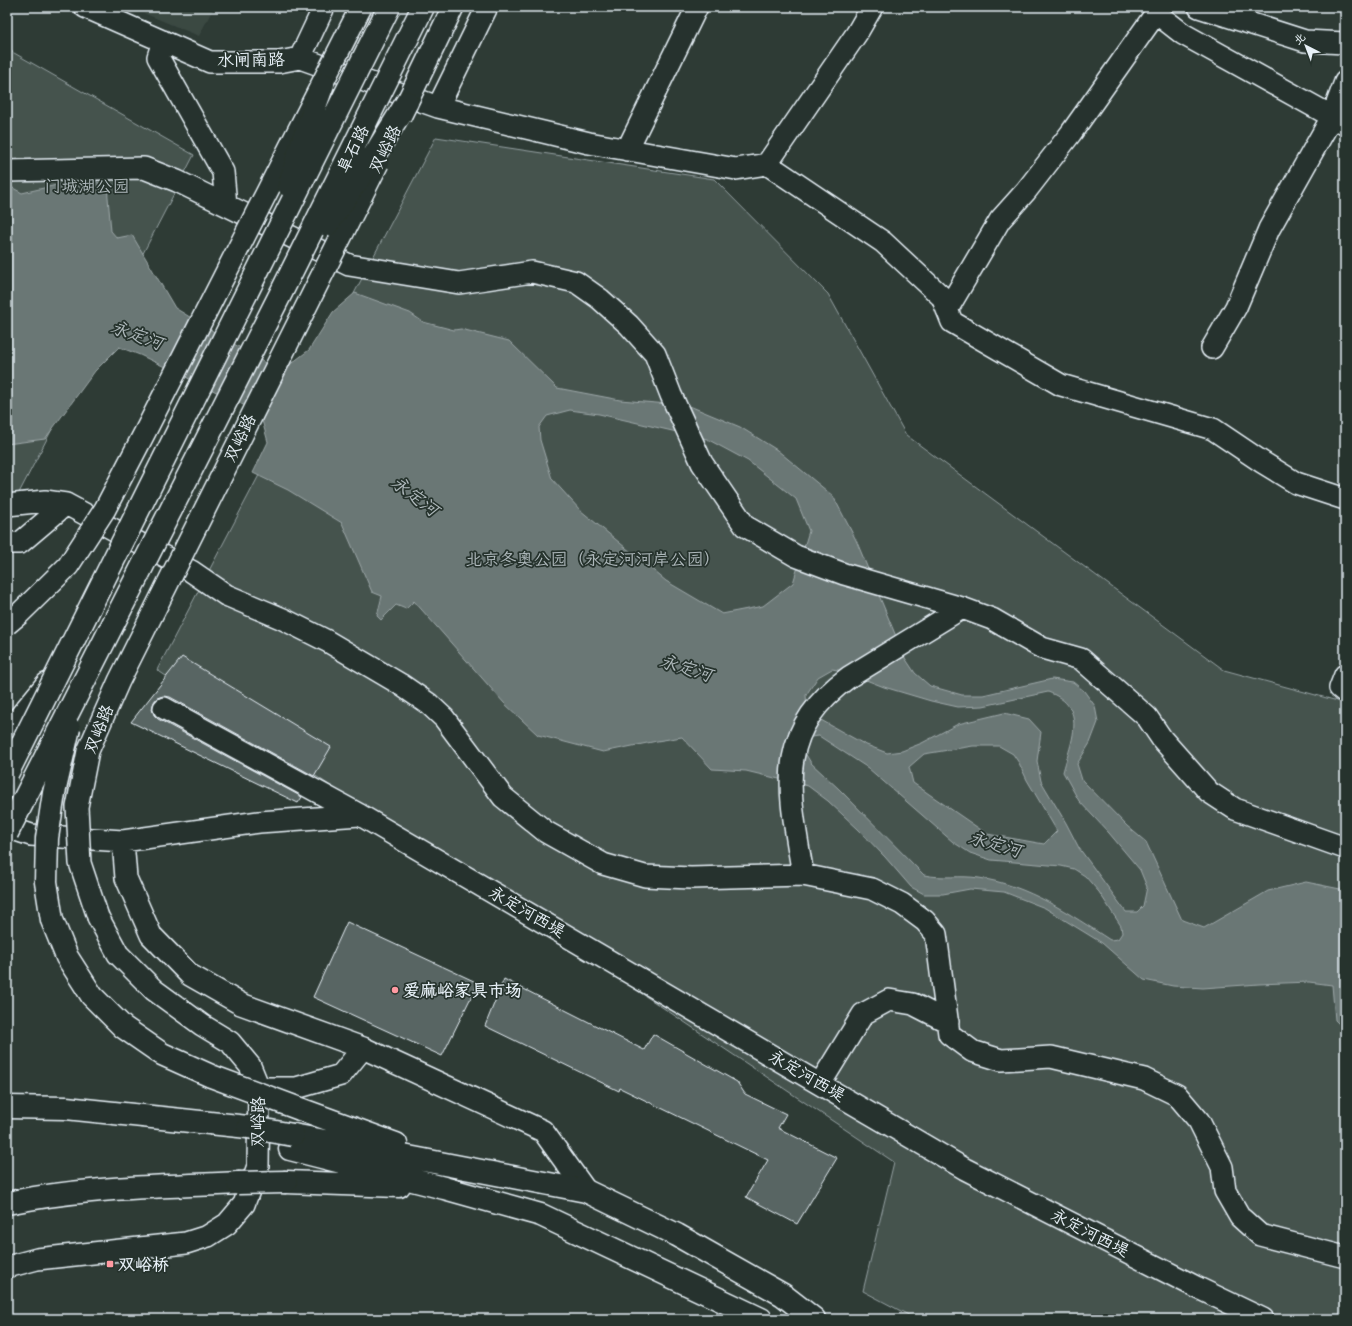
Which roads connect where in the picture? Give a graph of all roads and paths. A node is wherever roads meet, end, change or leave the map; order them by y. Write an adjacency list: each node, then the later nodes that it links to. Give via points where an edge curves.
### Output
1 (85, 7): 12 (street, 水闸南路)
2 (324, 7): 14 (street, 水闸南路)
3 (361, 7): 16 (street, bridge)
4 (389, 7): 24 (highway, 阜石路, bridge)
5 (423, 7): 25 (highway, 阜石路, bridge)
6 (453, 7): 17 (street, 双峪路, bridge)
7 (487, 7): 18 (street)
8 (697, 7): 20 (street)
9 (872, 7): 21 (street)
10 (1199, 7): 13 (street, via 1305,41)
11 (1157, 10): 19 (street, via 1183,34); 26 (street, via 1072,133 1000,220)
12 (163, 41): 14 (street, 水闸南路, via 210,62 279,62); 23 (street, via 158,57 223,172)
13 (1345, 43)
14 (300, 58): 18 (street)
15 (1345, 82): 19 (street)
16 (323, 84): 24 (highway, bridge, via 300,145); 33 (street, bridge, via 105,509 68,566)
17 (407, 102): 25 (highway, bridge, via 363,174); 50 (street, 双峪路, bridge, via 369,183 327,262 119,681 88,751 77,807 80,863 98,917 118,954 154,990 230,1042 250,1066)
18 (438, 107): 20 (street)
19 (1339, 120): 27 (street, via 1269,229 1236,307)
20 (627, 150): 21 (street, via 736,169)
21 (767, 164): 26 (street, via 883,242 942,297)
22 (7, 171): 23 (street, via 144,168)
23 (226, 205): 32 (street, via 349,265 459,283 532,272 576,282 630,325 654,354 702,463 746,526 796,556 844,574)
24 (273, 239): 34 (highway, bridge)
25 (282, 291): 37 (highway, 双峪路, bridge)
26 (947, 310): 28 (street, via 952,322 1062,385 1212,429 1296,483)
27 (1212, 348)
28 (1345, 499)
29 (66, 504): 30 (street, via 45,501); 31 (street, via 20,543); 46 (street, via 191,571 226,595 283,619 400,684 444,718 503,796 546,832 603,864 645,876 691,878)
30 (7, 505)
31 (7, 543)
32 (962, 608): 45 (street, via 992,619 1042,648 1081,659 1147,717 1162,739 1209,792 1235,809); 46 (street, via 849,677 832,689 814,709 799,736 790,786)
33 (7, 624)
34 (59, 669): 39 (highway, bridge); 40 (highway, bridge)
35 (1345, 675): 36 (street, via 1340,688)
36 (1345, 692)
37 (76, 696): 43 (highway, 双峪路, bridge); 55 (highway, bridge, via 54,793 47,838 46,882 52,920 67,957 92,996 123,1027 162,1054 211,1076)
38 (164, 708): 41 (street, 永定河西堤)
39 (7, 733)
40 (7, 774)
41 (360, 815): 44 (street, via 259,822); 49 (street, 永定河西堤)
42 (7, 827): 44 (street, via 31,835)
43 (7, 833)
44 (123, 841): 48 (street, via 126,878 150,935 190,976 241,1004)
45 (1345, 848)
46 (803, 875): 47 (street, via 872,889 902,904 925,921 936,934)
47 (948, 1022): 49 (street, via 913,1004 889,1000 863,1014); 59 (street, via 949,1034 972,1052 1001,1060 1051,1057 1144,1079 1177,1095 1199,1121 1222,1167 1225,1191 1240,1217 1260,1235)
48 (363, 1048): 50 (street, via 341,1075 296,1088); 57 (street, via 543,1131)
49 (820, 1084): 63 (street, 永定河西堤, via 965,1169)
50 (259, 1088): 60 (street, 双峪路, via 258,1166 244,1204 227,1224 208,1236 186,1243 38,1259)
51 (7, 1107): 52 (highway)
52 (66, 1115): 53 (highway); 54 (highway, via 247,1134)
53 (7, 1121)
54 (292, 1142): 55 (highway); 56 (highway)
55 (457, 1166): 57 (highway)
56 (444, 1188): 58 (highway, bridge, via 286,1182 238,1183 94,1190); 61 (highway, via 541,1215)
57 (586, 1191): 62 (highway, via 677,1235 783,1295)
58 (7, 1203)
59 (1345, 1255)
60 (7, 1267)
61 (761, 1319)
62 (814, 1319)
63 (1263, 1319)

